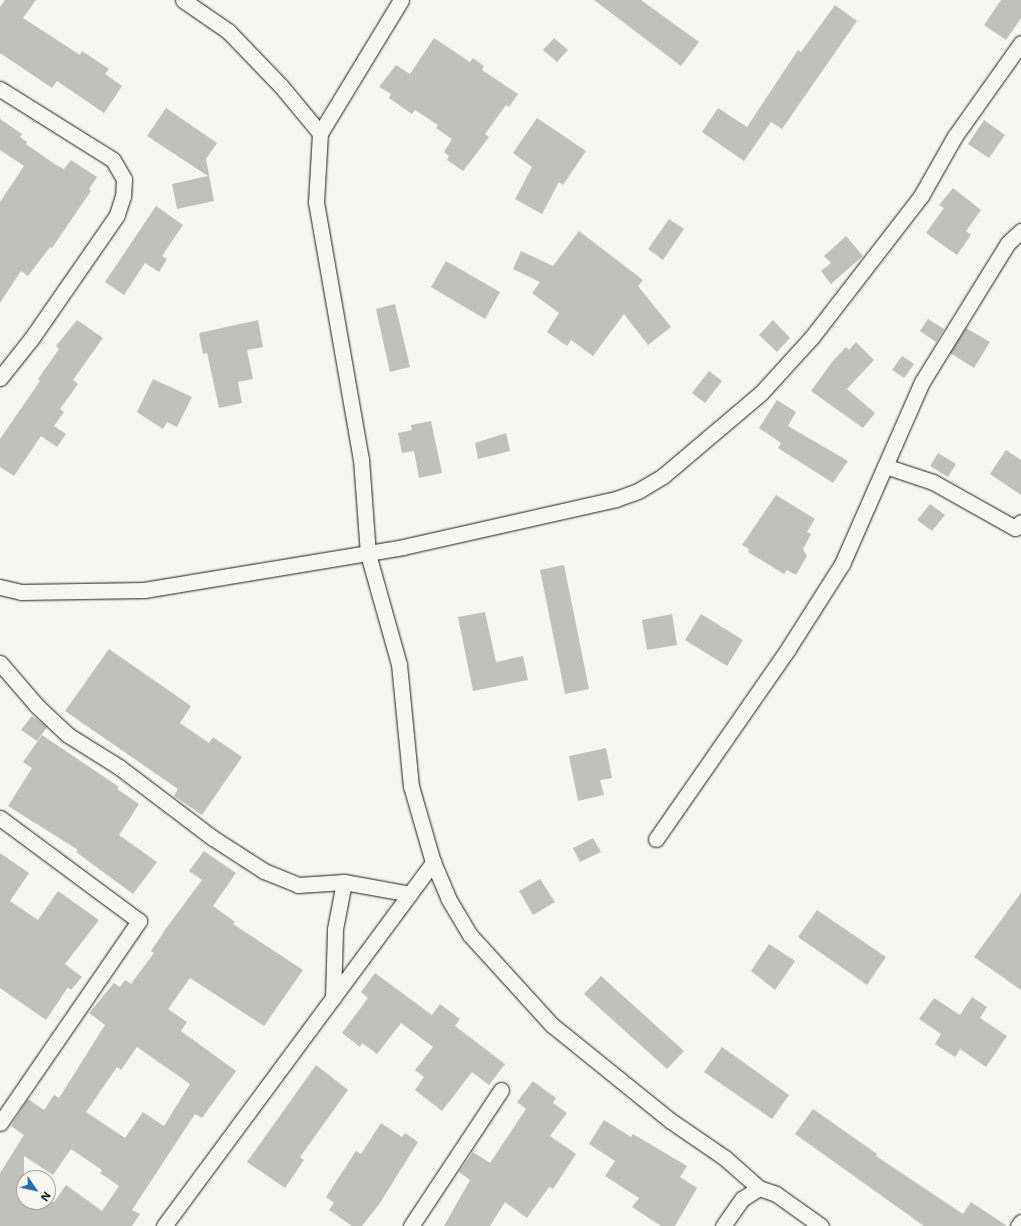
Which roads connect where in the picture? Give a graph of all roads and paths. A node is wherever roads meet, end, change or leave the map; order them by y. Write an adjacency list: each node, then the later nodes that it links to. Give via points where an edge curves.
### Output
1 (183, 0): 5 (street, via 228,30 281,86)
2 (401, 0): 5 (street)
3 (1021, 43): 10 (street, via 955,136 922,196 812,338 761,394 663,476 638,491 616,499)
4 (0, 89): 7 (street, via 113,160 124,179 123,196 117,215 31,339)
5 (320, 133): 10 (street, via 316,202 361,458)
6 (1021, 231): 8 (street, via 1008,243 922,382)
7 (0, 378)
8 (885, 466): 9 (street, via 933,482 1015,528); 14 (street, via 842,564 788,650)
9 (1021, 522)
10 (368, 554): 11 (street, via 144,590 21,592); 15 (street, via 399,664 411,786)
11 (0, 587)
12 (0, 663): 16 (street, via 37,706 68,735 119,767 213,838 264,871 298,885)
13 (0, 818): 20 (street, via 139,921)
14 (656, 839)
15 (433, 862): 17 (street); 21 (street, via 448,898 470,935 552,1025 672,1121 725,1158)
16 (344, 882): 17 (street); 18 (street, via 335,930)
17 (410, 894): 18 (street)
18 (333, 998): 23 (street)
19 (502, 1090): 24 (street)
20 (0, 1123)
21 (759, 1188): 25 (street, via 742,1198); 26 (street, via 776,1194)
22 (1021, 1222): 27 (street)
23 (164, 1226)
24 (411, 1226)
25 (723, 1226)
26 (821, 1226)
27 (1018, 1226)

